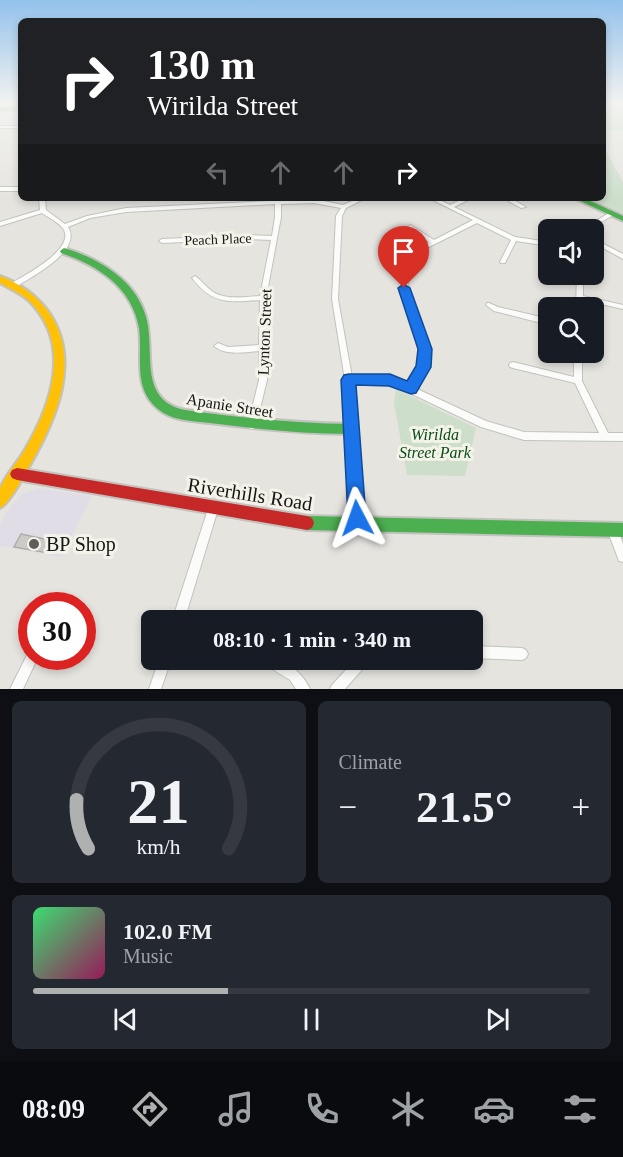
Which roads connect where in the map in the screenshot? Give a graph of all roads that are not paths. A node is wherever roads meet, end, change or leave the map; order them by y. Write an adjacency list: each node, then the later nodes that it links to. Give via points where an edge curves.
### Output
1 (0, 189): 2 (street)
2 (18, 189)
3 (42, 201): 13 (street)
4 (357, 201): 11 (street)
5 (439, 201): 10 (street)
6 (462, 201): 10 (street)
7 (512, 201): 12 (street)
8 (584, 201): 14 (street)
9 (278, 203): 11 (street, via 321,201); 20 (street, via 107,212); 21 (street, Lynton Street)
10 (451, 206): 17 (street)
11 (344, 207): 44 (street, via 339,216 335,299)
12 (523, 207)
13 (43, 211): 18 (street); 20 (street)
14 (611, 214): 15 (street); 16 (street)
15 (602, 219)
16 (623, 219)
17 (476, 221): 22 (street); 24 (street)
18 (0, 224)
19 (410, 226): 24 (street)
20 (64, 227): 27 (street, via 69,242)
21 (274, 238): 23 (street, Peach Place); 35 (street, Lynton Street)
22 (514, 239): 25 (street); 29 (street)
23 (162, 241)
24 (434, 242): 46 (street, via 403,263 404,288 425,349 423,367)
25 (538, 242)
26 (604, 247): 28 (street)
27 (64, 251): 32 (street); 47 (street, Apanie Street, via 101,265 133,300 144,326 149,392 162,406 181,414)
28 (623, 256)
29 (503, 261)
30 (195, 278): 35 (street, via 214,297)
31 (0, 279): 32 (street)
32 (14, 285): 51 (street, via 45,308 58,332 62,363 60,384 46,424)
33 (580, 285): 34 (street)
34 (579, 297)
35 (263, 298): 41 (street, Lynton Street)
36 (604, 303): 38 (street)
37 (489, 305): 39 (street)
38 (623, 307)
39 (538, 319)
40 (218, 346): 41 (street, via 227,350)
41 (263, 348): 47 (street, Lynton Street, via 263,380)
42 (578, 363): 45 (street)
43 (513, 365): 45 (street)
44 (349, 380): 46 (street, via 390,380); 48 (street)
45 (578, 381): 49 (street)
46 (411, 388): 49 (street, via 504,431 524,436)
47 (252, 425): 48 (street, Apanie Street)
48 (351, 429): 54 (street)
49 (605, 436): 50 (street)
50 (623, 437)
51 (17, 474): 52 (street); 53 (street, Riverhills Road)
52 (0, 501)
53 (214, 506): 54 (street, Riverhills Road, via 308,523); 57 (street)
54 (357, 525): 55 (street, Riverhills Road)
55 (617, 530): 56 (street)
56 (623, 557)
57 (181, 610)
58 (483, 652): 59 (street)
59 (522, 654)
60 (26, 670): 64 (street)
61 (162, 670): 65 (street)
62 (284, 670): 66 (street)
63 (354, 670): 67 (street)
64 (16, 689)
65 (156, 689)
66 (304, 689)
67 (336, 689)

